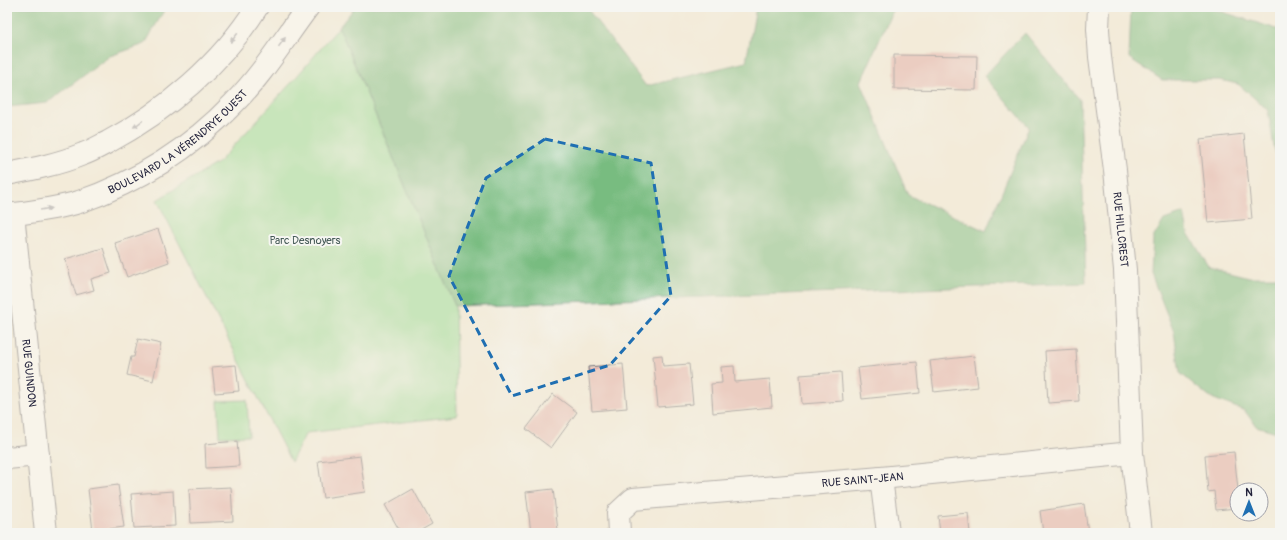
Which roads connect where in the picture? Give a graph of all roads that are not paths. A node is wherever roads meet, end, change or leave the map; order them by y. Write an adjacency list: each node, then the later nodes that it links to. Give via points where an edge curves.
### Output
1 (257, 7): 4 (street, one-way to 4, via 216,61 177,96 130,130 85,154 43,167)
2 (308, 7): 5 (street, BOULEVARD LA VÉRENDRYE OUEST, one-way to 2, via 77,202 138,176 175,154 234,103 263,69)
3 (1099, 7): 6 (street, RUE HILLCREST, via 1100,57 1125,270)
4 (7, 174)
5 (10, 214): 7 (street, RUE GUINDON)
6 (1132, 453): 9 (street, RUE SAINT-JEAN); 13 (street, RUE HILLCREST)
7 (38, 455): 8 (street); 10 (street, RUE GUINDON)
8 (7, 458)
9 (881, 478): 11 (street, RUE SAINT-JEAN, via 633,499 618,513); 12 (street)
10 (46, 533)
11 (619, 533)
12 (888, 533)
13 (1141, 533)

